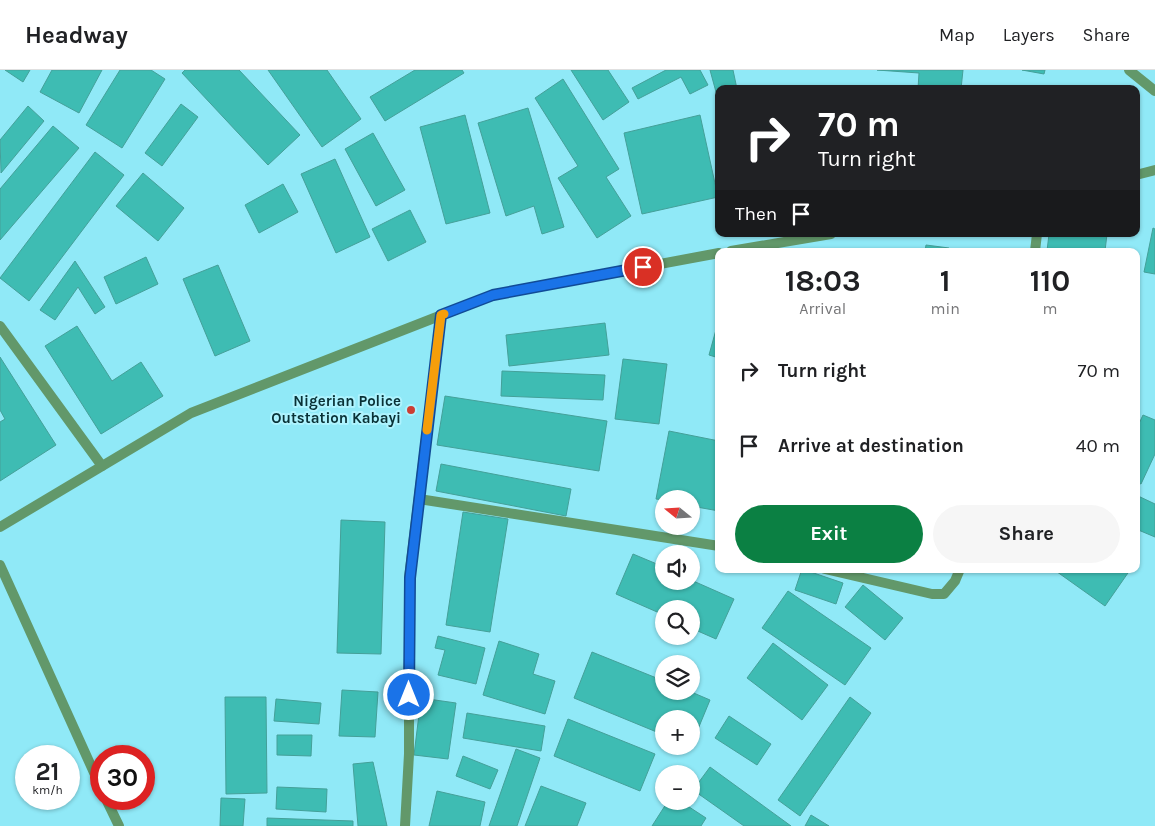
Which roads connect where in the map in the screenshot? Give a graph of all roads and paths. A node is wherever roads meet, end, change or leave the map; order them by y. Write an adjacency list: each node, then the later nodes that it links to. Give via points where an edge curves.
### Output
1 (1129, 70): 2 (street)
2 (1155, 90)
3 (1155, 170): 4 (street)
4 (1140, 174)
5 (813, 237): 6 (street)
6 (749, 248)
7 (715, 255): 8 (street, via 493,295)
8 (441, 315): 10 (street, via 191,412); 11 (street)
9 (0, 326): 10 (street)
10 (102, 466): 12 (street)
11 (419, 499): 13 (street); 20 (street, via 410,578 409,754)
12 (0, 527)
13 (715, 545)
14 (0, 565): 17 (street)
15 (842, 573): 16 (street, via 932,594 944,594)
16 (958, 573)
17 (90, 764)
18 (111, 810): 19 (street)
19 (119, 826)
20 (405, 826)

